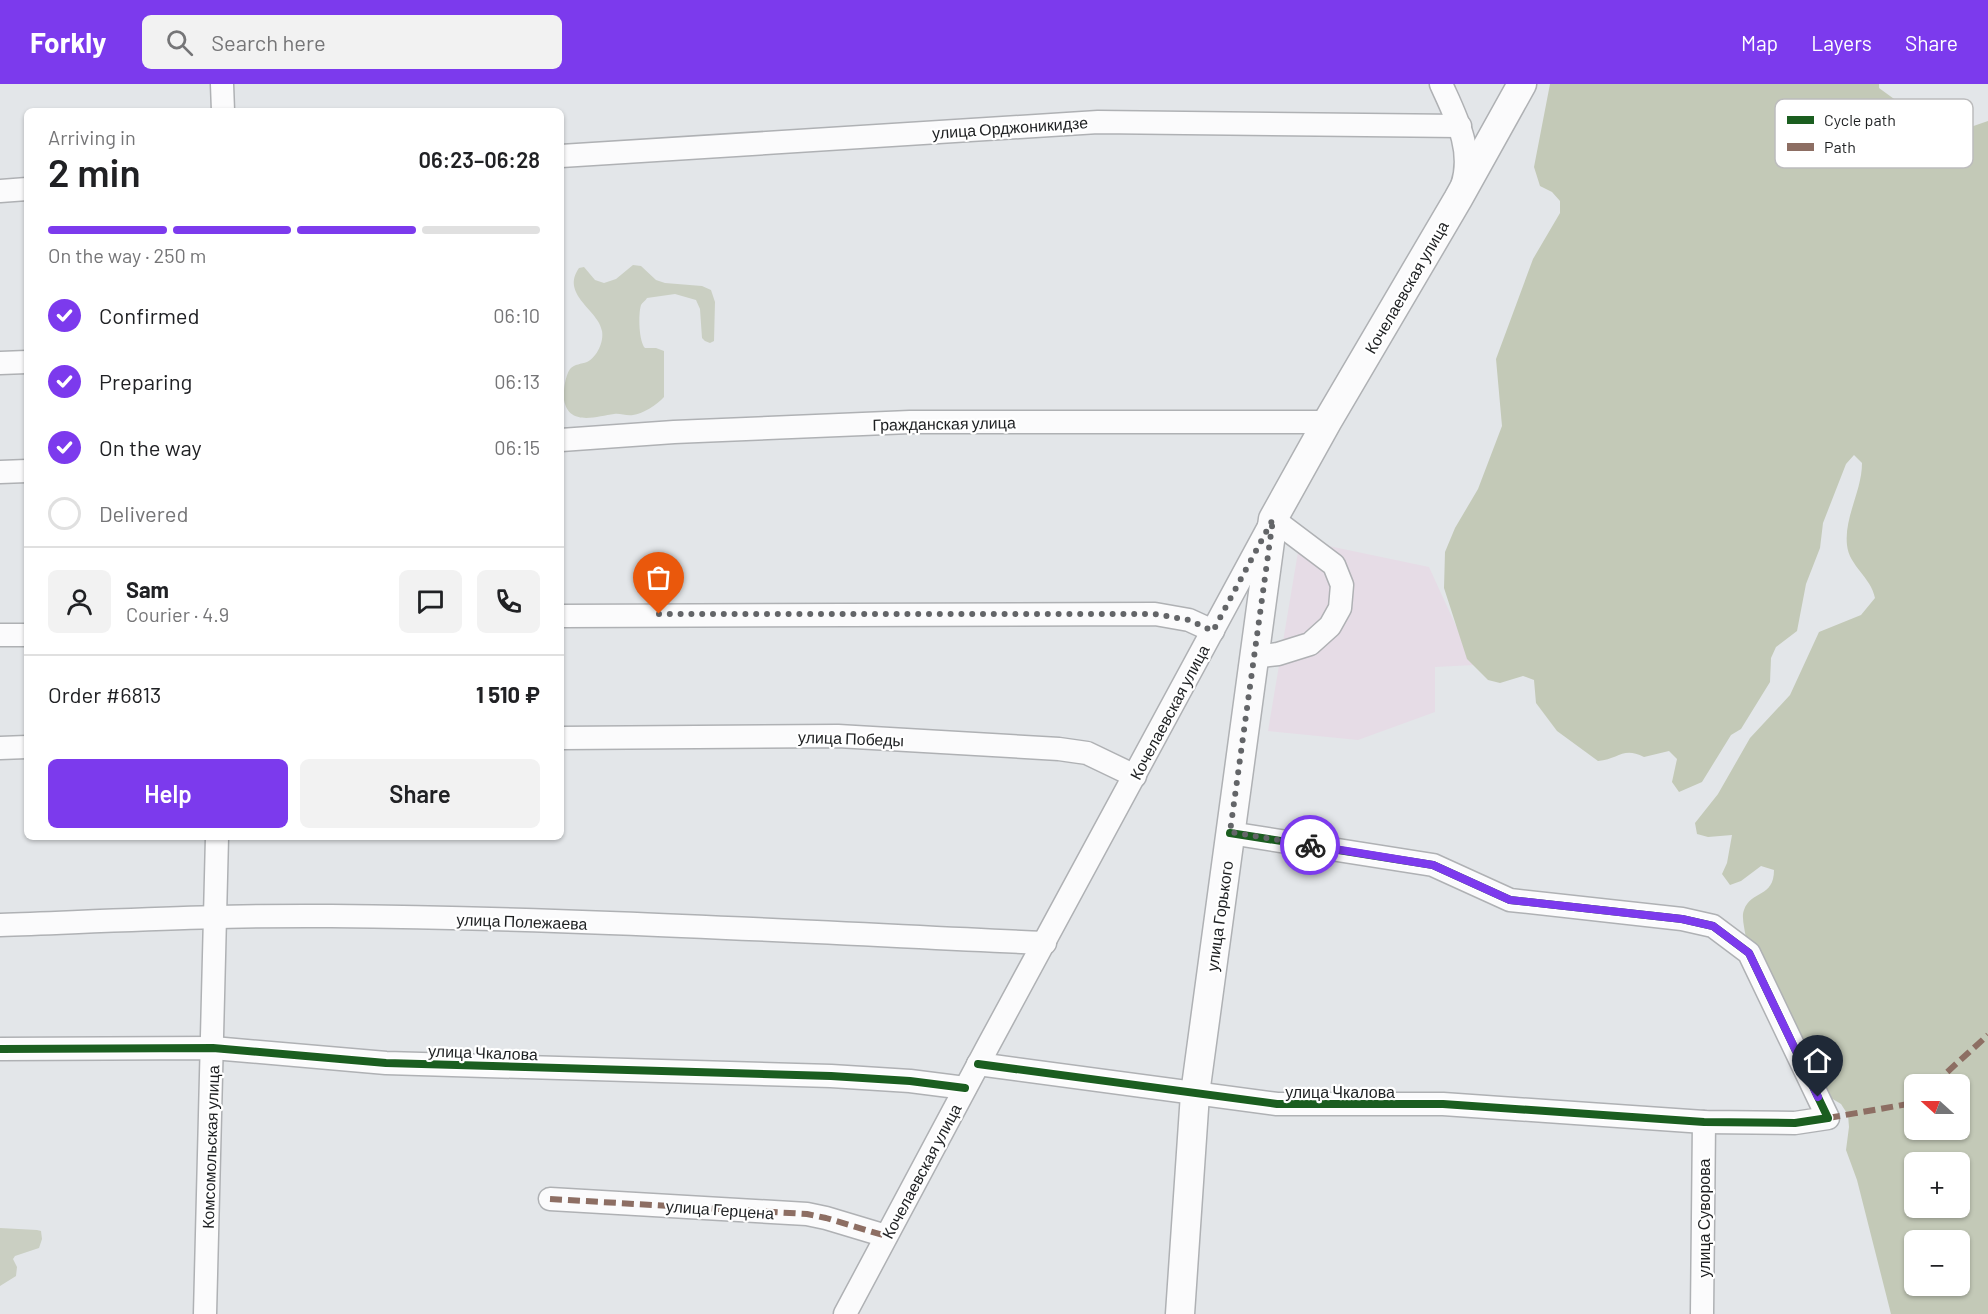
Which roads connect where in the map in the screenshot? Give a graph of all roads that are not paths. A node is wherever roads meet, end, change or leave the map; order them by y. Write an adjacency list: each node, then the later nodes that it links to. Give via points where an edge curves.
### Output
1 (222, 84): 4 (street)
2 (1442, 84): 5 (street)
3 (1522, 84): 9 (main road, Кочелаевская улица)
4 (223, 108)
5 (1460, 126): 6 (street, улица Орджоникидзе, via 1098,122); 9 (street, via 1467,173)
6 (564, 156)
7 (24, 189): 8 (street)
8 (0, 190)
9 (1458, 199): 12 (main road, Кочелаевская улица)
10 (24, 362): 11 (street)
11 (0, 363)
12 (1327, 422): 13 (street, Гражданская улица, via 910,422); 16 (main road, Кочелаевская улица)
13 (564, 440)
14 (24, 471): 15 (street)
15 (0, 472)
16 (1273, 519): 18 (street, Кочелаевская улица); 21 (main road, улица Горького); 21 (street, via 1334,565 1342,585 1340,608 1330,626 1310,644)
17 (564, 616): 18 (street, via 1155,614 1189,620)
18 (1213, 631): 25 (street, Кочелаевская улица)
19 (0, 634): 20 (street)
20 (24, 634)
21 (1254, 657): 26 (main road, улица Горького)
22 (564, 738): 25 (street, улица Победы, via 838,736 1059,749 1087,753)
23 (24, 747): 24 (street)
24 (0, 748)
25 (1135, 776): 30 (street, Кочелаевская улица)
26 (1230, 832): 35 (main road, улица Горького); 36 (street, улица Чкалова, via 1433,865 1510,900 1682,919 1713,926 1749,953 1828,1118 1795,1123)
27 (217, 840): 28 (street, Комсомольская улица)
28 (216, 916): 29 (street, улица Полежаева); 30 (street, улица Полежаева, via 494,920); 31 (street, Комсомольская улица)
29 (0, 925)
30 (1045, 942): 33 (street, Кочелаевская улица)
31 (213, 1048): 32 (street, улица Чкалова); 34 (street, улица Чкалова, via 386,1063 831,1076); 39 (street, Комсомольская улица)
32 (0, 1049)
33 (978, 1064): 34 (street, Кочелаевская улица); 35 (street, улица Чкалова)
34 (965, 1088): 38 (street, Кочелаевская улица)
35 (1195, 1094): 36 (street, улица Чкалова, via 1277,1104 1443,1104); 41 (main road, улица Горького)
36 (1704, 1122): 42 (street, улица Суворова)
37 (550, 1199): 38 (street, улица Герцена, via 807,1214)
38 (886, 1236): 40 (street, Кочелаевская улица)
39 (205, 1314)
40 (845, 1314)
41 (1180, 1314)
42 (1702, 1314)

